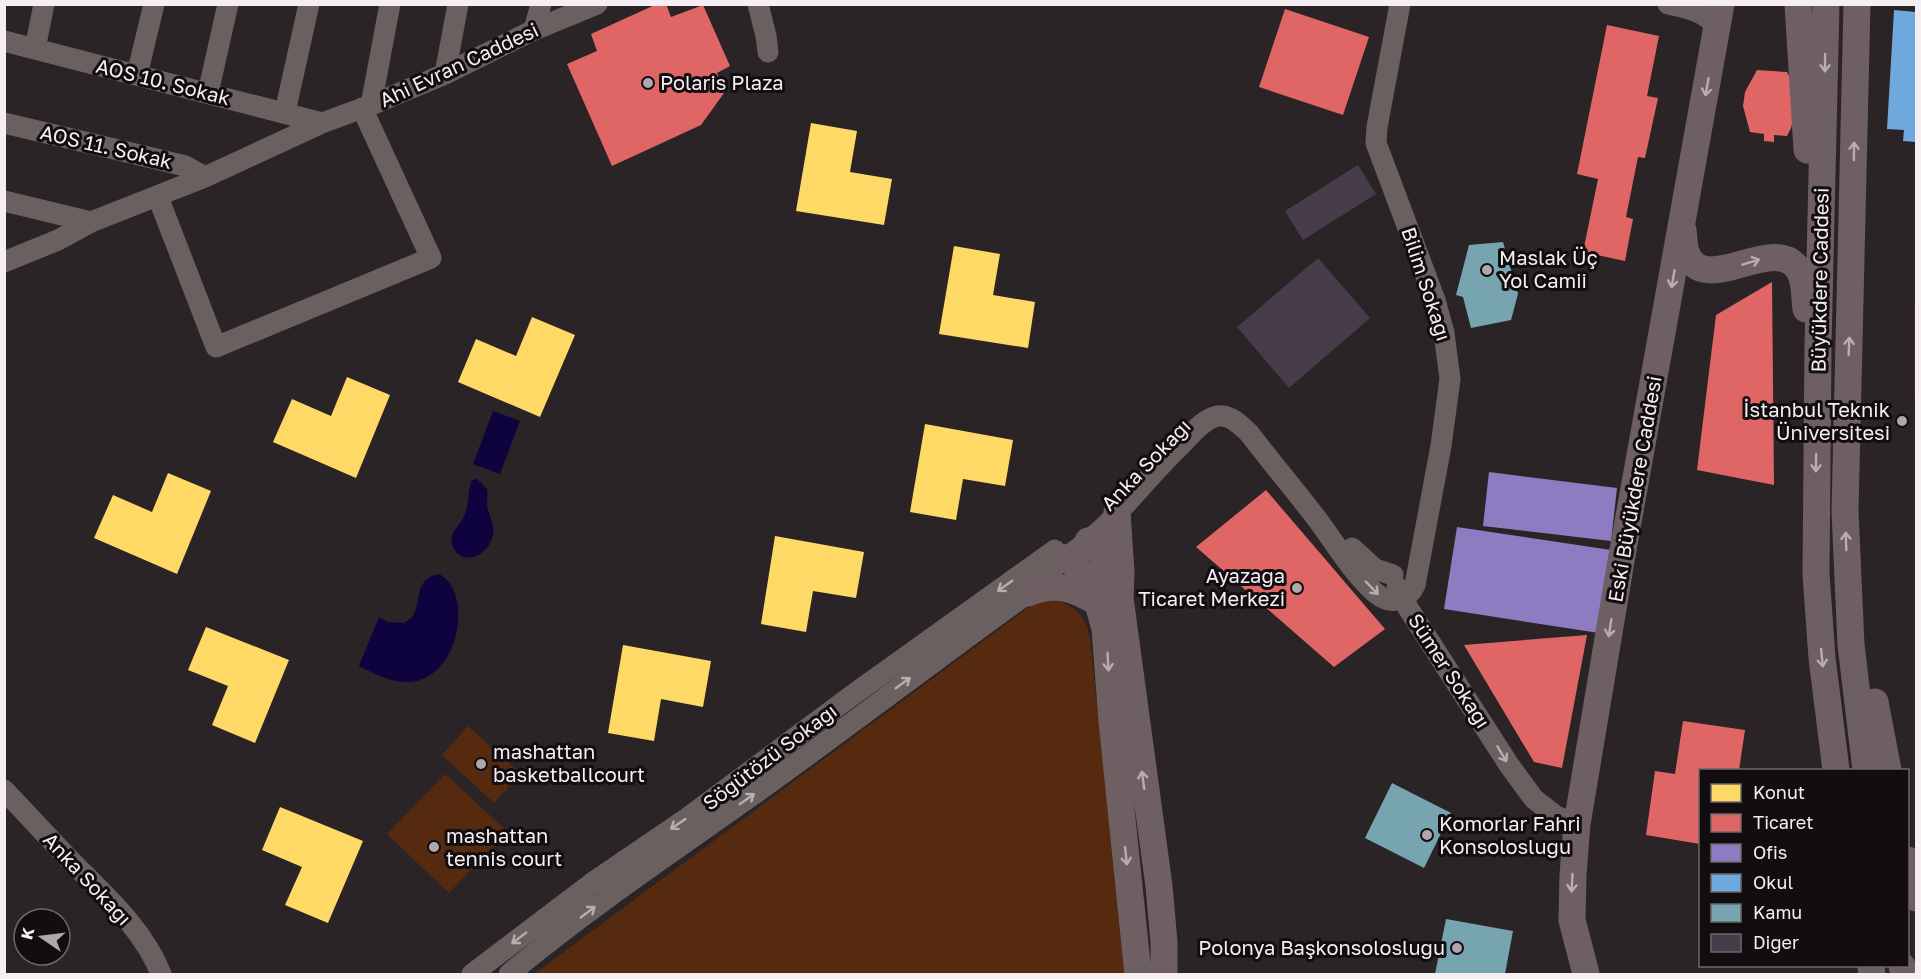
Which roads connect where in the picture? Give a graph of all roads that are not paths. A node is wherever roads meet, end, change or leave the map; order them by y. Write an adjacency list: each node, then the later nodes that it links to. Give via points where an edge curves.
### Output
1 (44, 4): 20 (street)
2 (154, 4): 23 (street)
3 (228, 4): 24 (street)
4 (309, 4): 26 (street)
5 (390, 4): 25 (street)
6 (458, 4): 22 (street)
7 (541, 4): 18 (street)
8 (597, 4): 18 (street, Ahi Evran Caddesi)
9 (758, 4): 21 (street)
10 (1391, 4): 40 (street, Bilim Sokağı, via 1368,141 1424,302 1436,347 1439,378 1412,543 1402,568)
11 (1400, 4): 42 (street, Bilim Sokağı, via 1376,143 1435,300 1450,379 1417,576 1411,593)
12 (1668, 4): 17 (street, via 1709,18)
13 (1730, 4): 17 (main road, Eski Büyükdere Caddesi, via 1728,14)
14 (1798, 4): 32 (main road, via 1808,151)
15 (1826, 4): 32 (main road, Büyükdere Caddesi, one-way to 32)
16 (1857, 4): 43 (main road, Büyükdere Caddesi, one-way to 16, via 1845,511)
17 (1719, 17): 34 (main road, Eski Büyükdere Caddesi, one-way to 34)
18 (534, 30): 22 (street, Ahi Evran Caddesi)
19 (4, 41): 20 (street, AOS 10. Sokak)
20 (34, 49): 23 (street, AOS 10. Sokak)
21 (768, 52)
22 (445, 74): 25 (street, Ahi Evran Caddesi)
23 (137, 75): 24 (street, AOS 10. Sokak)
24 (208, 93): 26 (street, AOS 10. Sokak)
25 (367, 107): 28 (street, Ahi Evran Caddesi); 30 (street, via 431,258 216,347)
26 (285, 112): 28 (street, AOS 10. Sokak)
27 (4, 123): 29 (street, AOS 11. Sokak, via 185,166)
28 (321, 123): 29 (street, Ahi Evran Caddesi)
29 (205, 177): 30 (street, Ahi Evran Caddesi)
30 (158, 197): 33 (street, Ahi Evran Caddesi)
31 (4, 201): 33 (street)
32 (1821, 215): 36 (main road, Büyükdere Caddesi)
33 (91, 222): 35 (street, Ahi Evran Caddesi)
34 (1683, 225): 36 (main road, one-way to 36, via 1686,253 1702,268 1727,269 1769,257 1782,257 1793,263 1800,270 1811,332); 49 (main road, Eski Büyükdere Caddesi, one-way to 49)
35 (4, 262)
36 (1818, 346): 45 (main road, Büyükdere Caddesi, one-way to 45, via 1816,574)
37 (1228, 409): 38 (street, Anka Sokağı, via 1196,430); 39 (street, Anka Sokağı, via 1212,404 1192,416 1142,464 1086,527); 40 (street, via 1248,414 1349,545 1375,569); 42 (street, Sümer Sokağı, one-way to 42, via 1353,568 1382,598)
38 (1117, 512): 39 (street, Anka Sokağı); 44 (main road, via 1121,573)
39 (1076, 545): 41 (street, Söğütözü Sokağı); 44 (main road, via 1089,583); 54 (street, Söğütözü Sokağı, one-way to 54, via 592,883)
40 (1393, 575): 42 (street)
41 (1028, 593): 44 (main road, via 1059,587); 55 (street, Söğütözü Sokağı, one-way to 41, via 621,887)
42 (1402, 599): 49 (street, Sümer Sokağı, one-way to 49, via 1534,799 1556,816)
43 (1848, 599): 46 (main road, Büyükdere Caddesi); 47 (main road, via 1868,664)
44 (1110, 601): 52 (main road, one-way to 44, via 1159,886); 56 (main road, one-way to 56, via 1105,629)
45 (1836, 769)
46 (1866, 769)
47 (1888, 769)
48 (4, 790): 53 (street, Anka Sokağı, via 108,897 145,942)
49 (1577, 824): 59 (main road, Eski Büyükdere Caddesi, one-way to 59, via 1572,920)
50 (1909, 866): 51 (main road)
51 (1917, 898)
52 (1164, 942): 57 (main road); 58 (main road)
53 (161, 974)
54 (472, 975)
55 (509, 975)
56 (1138, 975)
57 (1164, 975)
58 (1175, 975)
59 (1586, 975)

